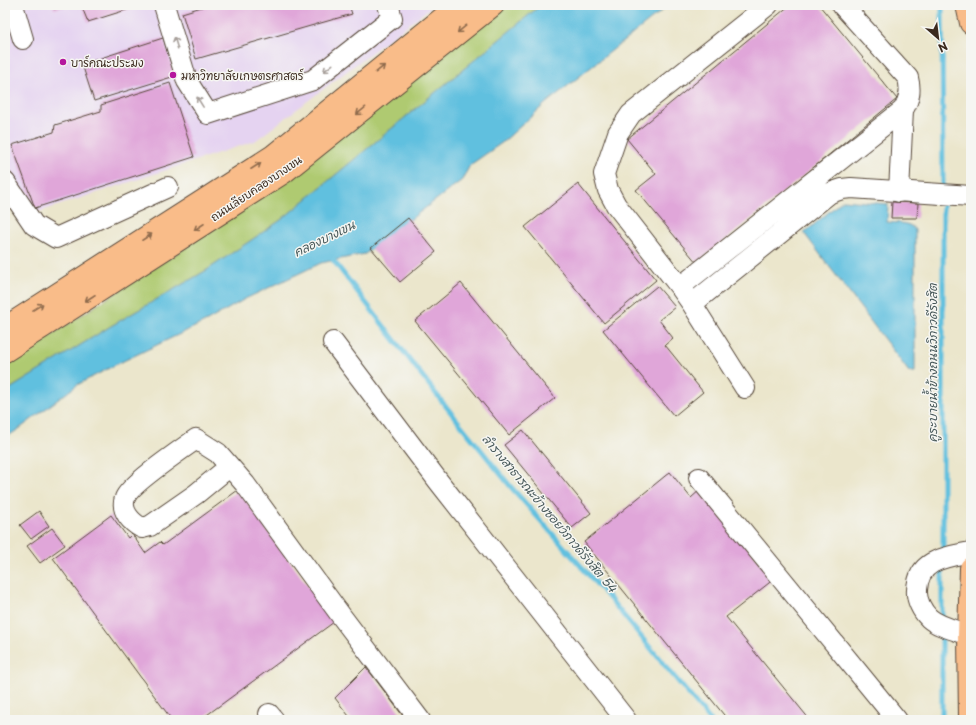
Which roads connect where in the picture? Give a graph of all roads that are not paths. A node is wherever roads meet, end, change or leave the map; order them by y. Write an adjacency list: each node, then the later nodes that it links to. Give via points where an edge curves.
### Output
1 (13, 5): 10 (street)
2 (164, 5): 3 (street, one-way to 2, via 392,18 313,80 208,114 187,80)
3 (388, 5)
4 (459, 5): 18 (main road, ถนนเลียบคลองบางเขน, one-way to 4, via 273,156)
5 (493, 5): 20 (main road, ถนนเลียบคลองบางเขน, one-way to 20, via 284,172)
6 (768, 5): 16 (street, via 631,114 618,133 612,148 604,174 608,190 616,205)
7 (842, 5): 11 (street, via 908,78 909,99)
8 (967, 5): 9 (main road)
9 (971, 23)
10 (23, 39)
11 (903, 110): 14 (street); 16 (street)
12 (5, 182): 13 (street, via 34,225 56,238)
13 (168, 187)
14 (899, 192): 15 (street); 17 (street, via 852,188 830,193)
15 (963, 196)
16 (680, 286): 17 (street)
17 (692, 304): 21 (street)
18 (5, 328)
19 (333, 342): 28 (street)
20 (5, 352)
21 (745, 388)
22 (229, 466): 22 (street, via 196,494 150,526 142,528 127,515 125,498 134,485 196,439 218,453); 27 (street, via 246,484)
23 (699, 478): 29 (street)
24 (971, 552): 26 (street, via 943,558 922,571 917,582 916,594 920,607 929,618)
25 (971, 568): 26 (main road)
26 (951, 628): 30 (main road)
27 (420, 720)
28 (626, 720)
29 (897, 720)
30 (970, 720)

